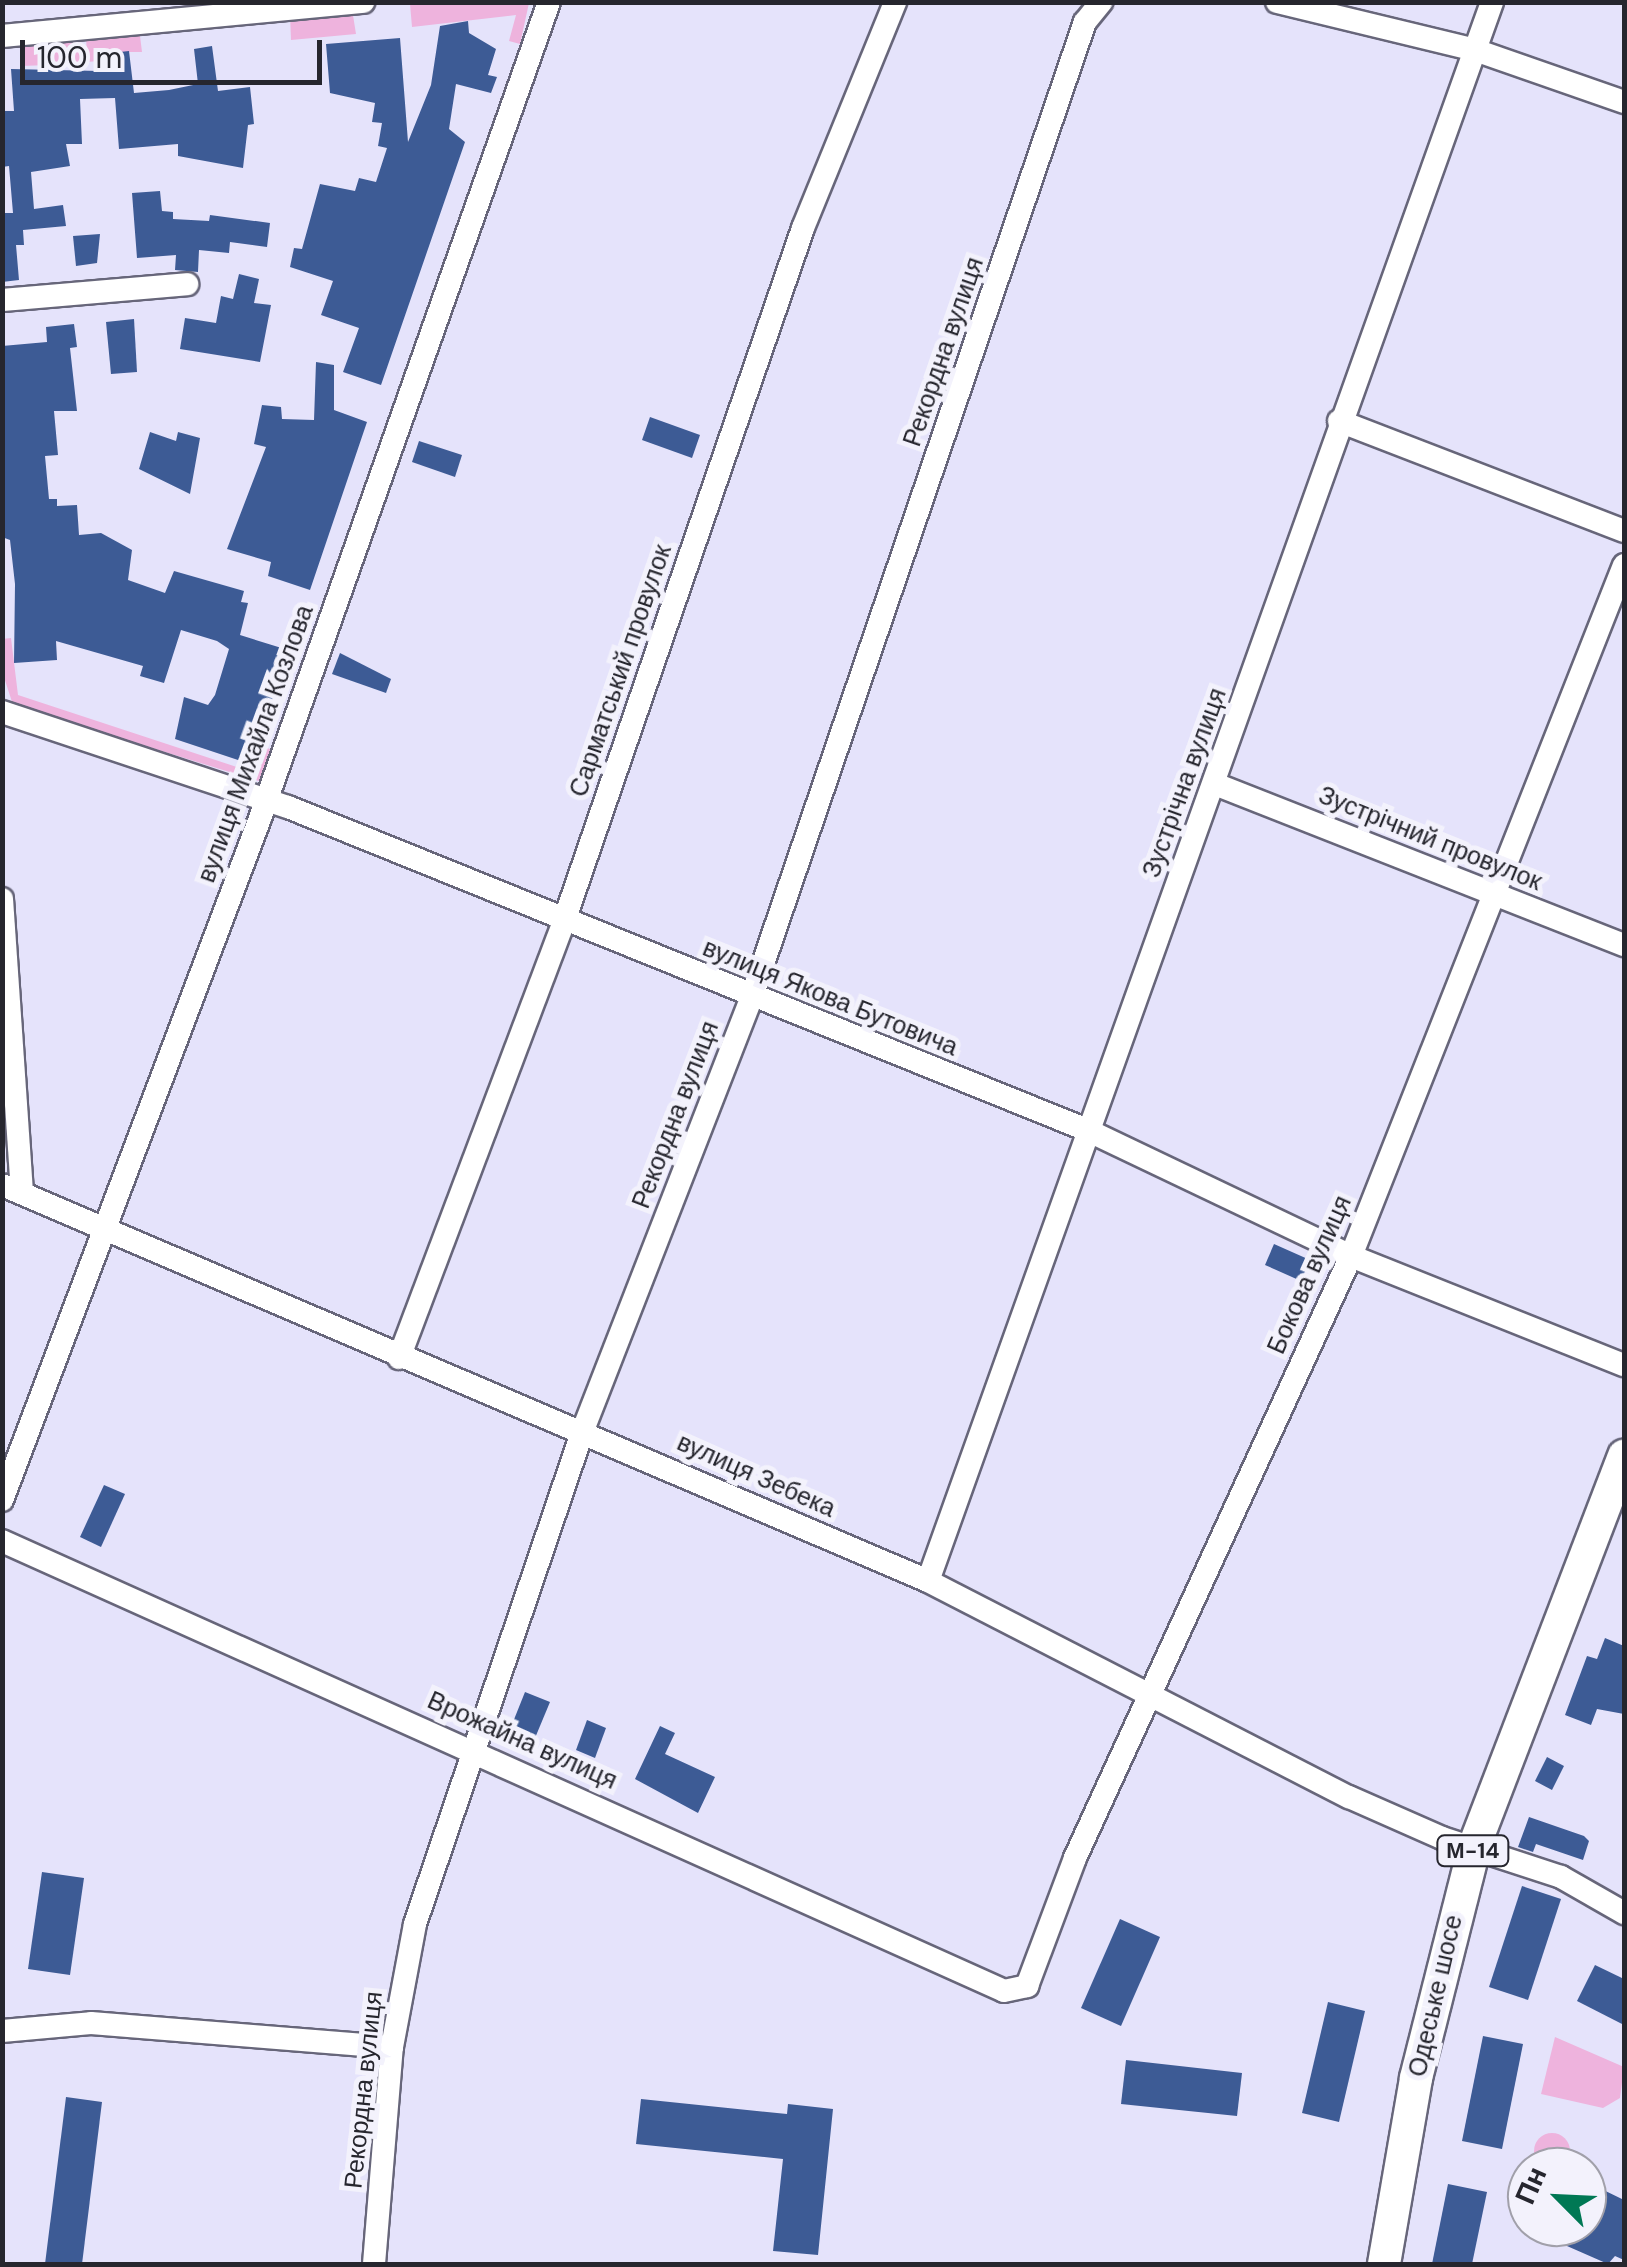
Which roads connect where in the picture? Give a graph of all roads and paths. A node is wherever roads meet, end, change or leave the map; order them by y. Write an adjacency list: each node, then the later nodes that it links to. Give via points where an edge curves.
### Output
1 (363, 2): 7 (street)
2 (549, 2): 17 (street, вулиця Михайла Козлова)
3 (895, 2): 20 (street, Сарматський провулок, via 802,228)
4 (1101, 2): 22 (street, Рекордна вулиця, via 1086,22)
5 (1277, 2): 8 (street)
6 (1492, 2): 8 (street, Зустрічна вулиця)
7 (2, 36)
8 (1475, 50): 9 (street); 12 (street, Зустрічна вулиця)
9 (1624, 102)
10 (186, 284): 11 (street)
11 (2, 300)
12 (1339, 421): 13 (street); 16 (street, Зустрічна вулиця)
13 (1624, 532)
14 (1624, 564): 18 (street, Бокова вулиця)
15 (2, 712): 17 (street, вулиця Якова Бутовича)
16 (1215, 784): 18 (street, Зустрічний провулок); 23 (street, Зустрічна вулиця)
17 (266, 800): 20 (street, вулиця Якова Бутовича); 25 (street, вулиця Михайла Козлова)
18 (1495, 895): 21 (street, Зустрічний провулок); 26 (street, Бокова вулиця)
19 (2, 899): 24 (street)
20 (564, 921): 22 (street, вулиця Якова Бутовича); 27 (street, Сарматський провулок)
21 (1624, 945)
22 (752, 996): 23 (street, вулиця Якова Бутовича); 29 (street, Рекордна вулиця)
23 (1087, 1130): 26 (street, вулиця Якова Бутовича); 33 (street, Зустрічна вулиця)
24 (12, 1189): 25 (street, вулиця Зебека)
25 (108, 1230): 27 (street, вулиця Зебека); 31 (street, вулиця Михайла Козлова)
26 (1351, 1256): 28 (street, вулиця Якова Бутовича); 34 (street, Бокова вулиця)
27 (399, 1358): 29 (street, вулиця Зебека)
28 (1624, 1365)
29 (582, 1430): 33 (street, вулиця Зебека); 35 (street, Рекордна вулиця)
30 (1624, 1456): 36 (highway, Одеське шосе / М-14)
31 (2, 1500)
32 (2, 1541): 35 (street, Врожайна вулиця)
33 (928, 1581): 34 (street, вулиця Зебека)
34 (1148, 1694): 36 (street, вулиця Зебека, via 1349,1797 1442,1838); 38 (street, Бокова вулиця, via 1075,1858 1034,1977)
35 (476, 1750): 38 (street, Врожайна вулиця); 40 (street, Рекордна вулиця, via 416,1924)
36 (1474, 1844): 37 (street, via 1562,1876); 42 (highway, Одеське шосе / М-14, via 1416,2078)
37 (1624, 1913)
38 (1017, 1991)
39 (2, 2031): 40 (street, via 91,2023)
40 (392, 2047): 41 (street, Рекордна вулиця)
41 (374, 2264)
42 (1384, 2264)

